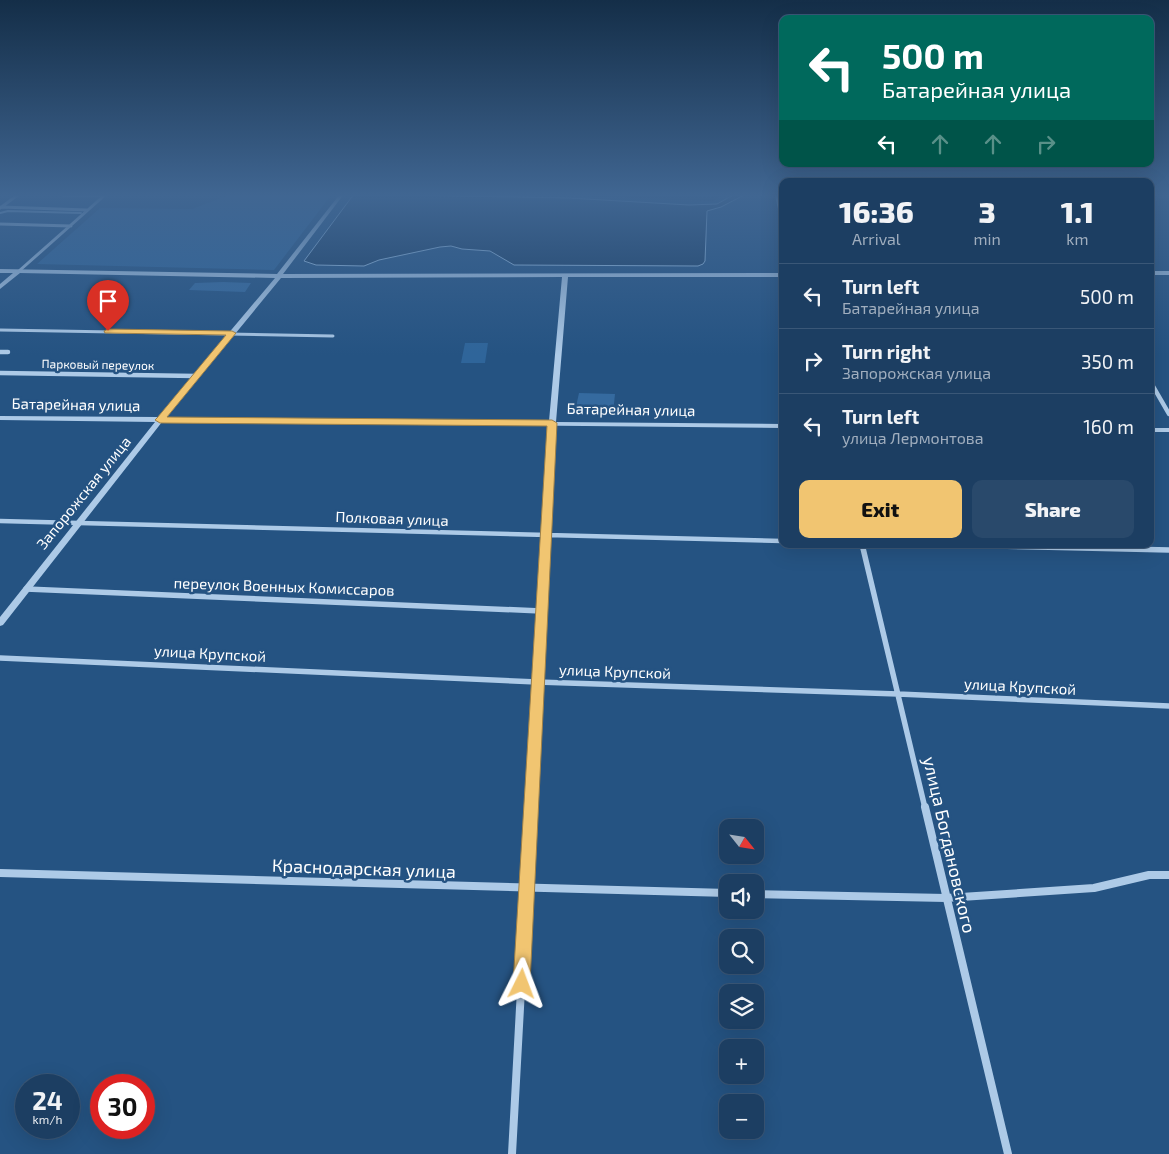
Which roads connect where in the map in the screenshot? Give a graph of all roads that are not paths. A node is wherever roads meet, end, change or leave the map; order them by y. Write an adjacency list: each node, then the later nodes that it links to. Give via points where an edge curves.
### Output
1 (46, 248): 4 (street)
2 (301, 248): 8 (street, Запорожская улица)
3 (0, 270): 4 (street)
4 (19, 271): 8 (street); 10 (street)
5 (1154, 274): 6 (street)
6 (1169, 274)
7 (564, 275): 8 (street); 9 (street); 22 (street)
8 (279, 276): 12 (street, Запорожская улица)
9 (779, 276)
10 (0, 287)
11 (0, 330): 12 (street)
12 (232, 333): 13 (street); 17 (street, Запорожская улица)
13 (333, 336)
14 (0, 352): 15 (street)
15 (8, 352)
16 (0, 373): 17 (street, Парковый переулок)
17 (196, 376): 21 (street, Запорожская улица)
18 (1154, 388): 19 (street)
19 (1169, 414)
20 (0, 418): 21 (street, Батарейная улица)
21 (160, 420): 22 (street, Батарейная улица); 27 (street, Запорожская улица)
22 (552, 423): 23 (street, Батарейная улица); 28 (street)
23 (779, 426)
24 (1154, 430): 25 (street)
25 (1169, 430)
26 (0, 521): 27 (street, Полковая улица)
27 (78, 522): 28 (street, Полковая улица); 33 (street, Запорожская улица)
28 (545, 535): 29 (street, Полковая улица); 34 (street)
29 (779, 541)
30 (863, 548): 38 (street, улица Богдановского)
31 (1082, 548): 32 (street)
32 (1169, 550)
33 (26, 589): 34 (street, переулок Военных Комиссаров); 35 (street, Запорожская улица)
34 (541, 611): 37 (street)
35 (0, 623)
36 (0, 658): 37 (street, улица Крупской)
37 (537, 682): 38 (street, улица Крупской); 42 (street)
38 (898, 694): 39 (street, улица Крупской); 45 (street, улица Богдановского)
39 (1169, 706)
40 (0, 874): 42 (street, Краснодарская улица)
41 (1169, 875): 45 (street, via 1149,875 1094,888)
42 (527, 889): 43 (street, Краснодарская улица); 46 (street)
43 (719, 893)
44 (764, 894): 45 (street)
45 (946, 898): 47 (street, улица Богдановского)
46 (512, 1154)
47 (1008, 1154)

